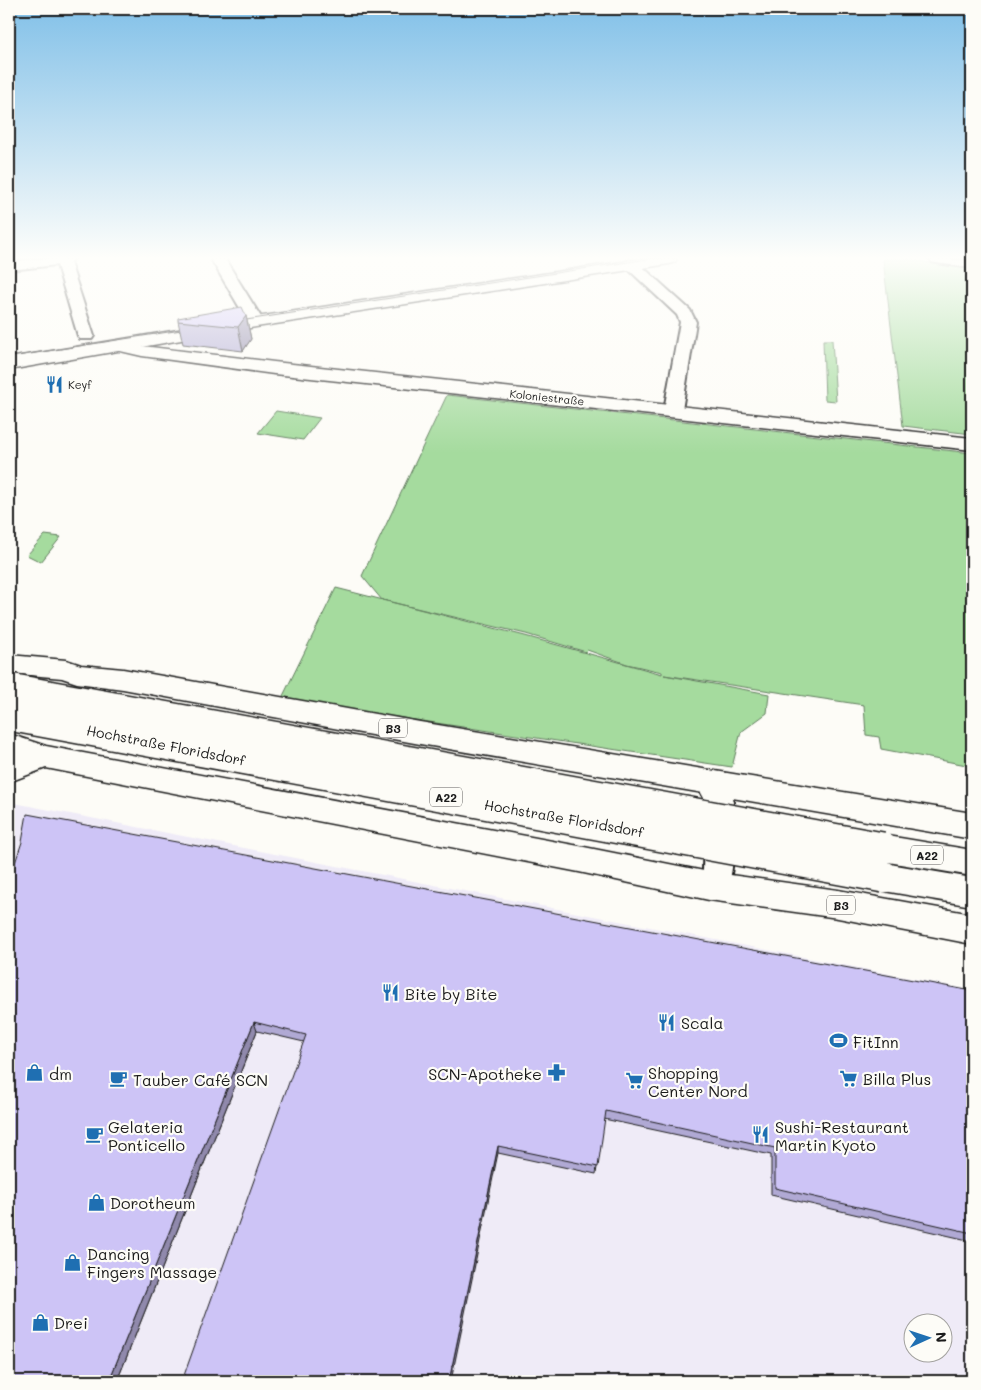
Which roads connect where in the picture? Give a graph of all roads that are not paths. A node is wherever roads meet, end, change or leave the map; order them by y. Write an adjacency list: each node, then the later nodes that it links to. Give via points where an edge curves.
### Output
1 (83, 324): 5 (street)
2 (192, 324): 5 (main road)
3 (221, 324): 6 (main road)
4 (688, 324): 9 (street)
5 (86, 336): 6 (main road, Koloniestraße); 7 (main road)
6 (122, 346): 8 (main road); 9 (main road, Koloniestraße, via 274,368)
7 (9, 349)
8 (9, 364)
9 (674, 410): 10 (main road, Koloniestraße)
10 (972, 444)
11 (9, 664): 12 (main road, B3, via 66,669)
12 (77, 674): 13 (main road, B3); 18 (main road, B3, via 123,679)
13 (9, 689): 20 (main road, Hochstraße Floridsdorf / A22, bridge)
14 (9, 715): 20 (main road, Hochstraße Floridsdorf / A22, bridge)
15 (9, 744): 16 (main road)
16 (45, 757): 17 (main road); 22 (main road, B3)
17 (9, 771)
18 (709, 782): 19 (main road); 22 (street, via 719,800 718,871)
19 (972, 826)
20 (883, 862): 21 (main road, A22); 23 (main road, A22)
21 (972, 863)
22 (709, 886): 24 (main road, B3, via 838,904)
23 (972, 892)
24 (972, 929)

